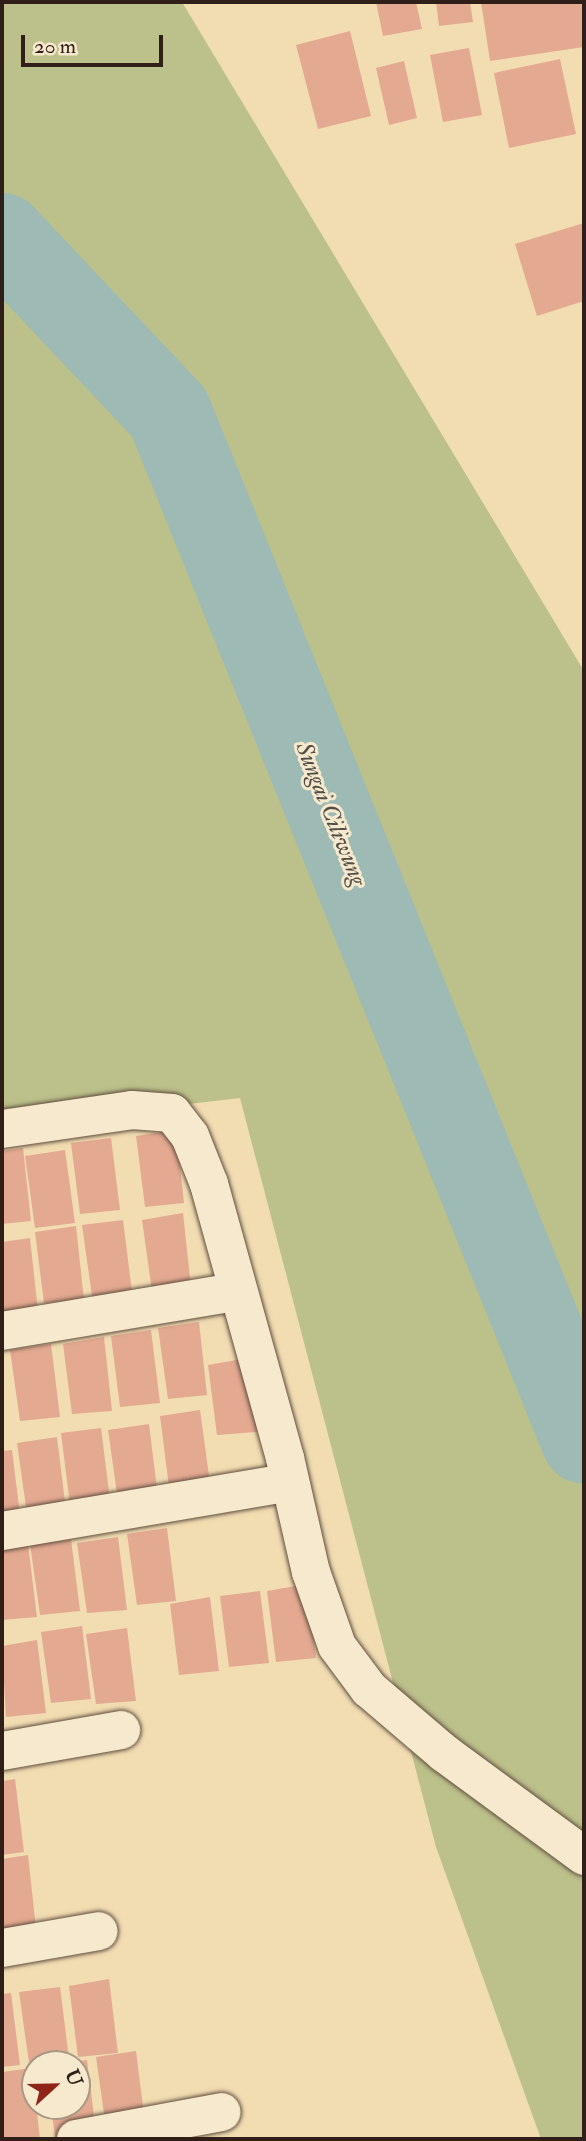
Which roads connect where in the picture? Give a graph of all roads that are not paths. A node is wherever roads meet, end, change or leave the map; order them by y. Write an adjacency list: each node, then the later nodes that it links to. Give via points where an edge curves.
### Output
1 (2, 1129): 2 (street, via 132,1110 172,1113 190,1136 209,1184)
2 (236, 1292): 3 (street); 4 (street, via 285,1458)
3 (2, 1331)
4 (287, 1483): 5 (street); 8 (street, via 338,1646 369,1689 444,1753)
5 (2, 1531)
6 (121, 1730): 7 (street)
7 (2, 1751)
8 (584, 1856)
9 (99, 1931): 10 (street)
10 (2, 1948)
11 (222, 2112): 12 (street)
12 (76, 2139)

